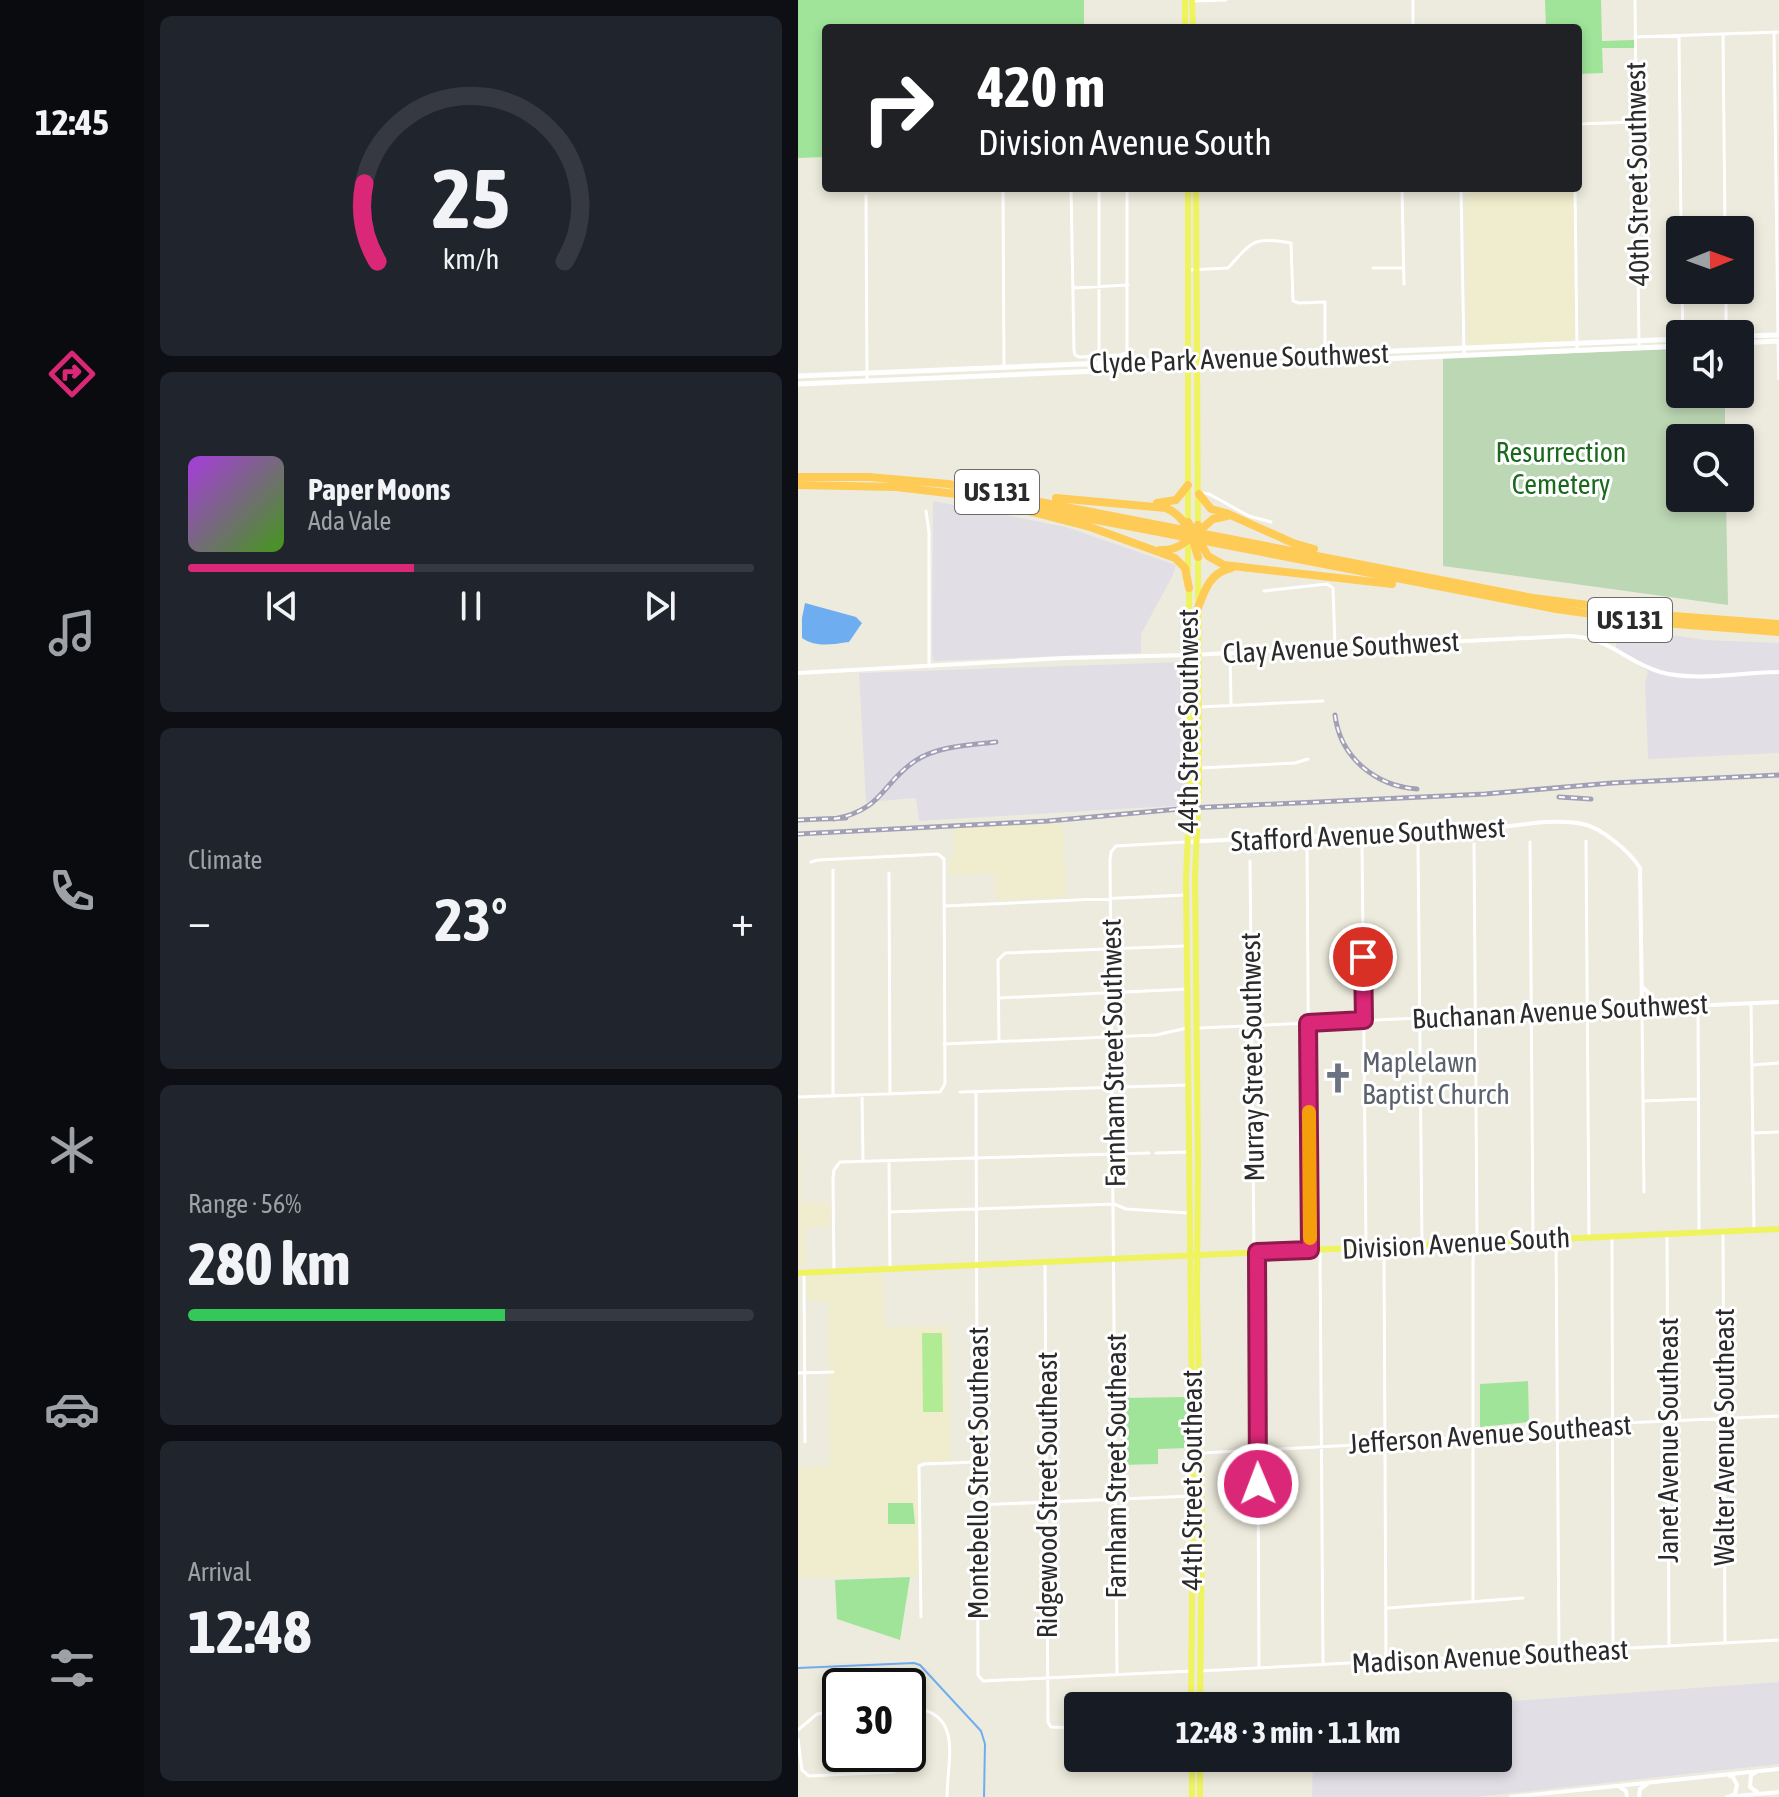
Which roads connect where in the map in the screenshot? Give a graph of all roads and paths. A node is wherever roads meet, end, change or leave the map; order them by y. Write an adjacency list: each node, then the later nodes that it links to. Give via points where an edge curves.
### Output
1 (1185, 0): 2 (street); 6 (main road)
2 (1192, 0): 3 (street); 7 (main road)
3 (1226, 0)
4 (1413, 0): 8 (street)
5 (1635, 0): 12 (street, 40th Street Southwest)
6 (1185, 24)
7 (1193, 24)
8 (1413, 24)
9 (1777, 32): 10 (street); 35 (street)
10 (1723, 34): 11 (street); 26 (street)
11 (1679, 36): 12 (street); 25 (street)
12 (1635, 37): 13 (street, 40th Street Southwest)
13 (1636, 122): 14 (street); 38 (street, 40th Street Southwest)
14 (1582, 124)
15 (1003, 192): 46 (street)
16 (1071, 192): 33 (street)
17 (1099, 192): 32 (street)
18 (1127, 192): 31 (street)
19 (1188, 192): 29 (main road, 44th Street Southwest)
20 (1196, 192): 29 (main road, 44th Street Southwest)
21 (1402, 192): 28 (street)
22 (1461, 192): 41 (street)
23 (1575, 192): 40 (street)
24 (866, 196): 49 (street)
25 (1681, 216)
26 (1725, 216)
27 (1373, 268): 28 (street)
28 (1403, 268): 30 (street)
29 (1192, 270): 43 (street, via 1228,268 1254,242 1291,243 1293,301 1325,302); 45 (main road, 44th Street Southwest)
30 (1404, 284)
31 (1128, 285): 32 (street); 42 (street, via 1126,354)
32 (1100, 286): 33 (street); 42 (street)
33 (1073, 288): 42 (street, via 1074,353)
34 (1754, 337): 35 (main road)
35 (1778, 338): 37 (main road); 52 (street)
36 (1666, 339): 38 (main road, Clyde Park Avenue Southwest)
37 (1754, 341)
38 (1638, 344): 39 (main road, Clyde Park Avenue Southwest); 40 (main road, Clyde Park Avenue Southwest)
39 (1666, 345)
40 (1577, 346): 41 (main road, Clyde Park Avenue Southwest)
41 (1464, 352): 43 (main road, Clyde Park Avenue Southwest)
42 (1101, 356): 44 (street)
43 (1325, 358): 45 (main road, Clyde Park Avenue Southwest)
44 (1101, 364): 45 (main road, Clyde Park Avenue Southwest); 46 (main road, Clyde Park Avenue Southwest); 48 (street)
45 (1193, 364): 48 (main road, Clyde Park Avenue Southwest); 55 (main road, 44th Street Southwest); 57 (main road, 44th Street Southwest)
46 (1004, 368): 47 (main road, Clyde Park Avenue Southwest)
47 (954, 370): 49 (main road, Clyde Park Avenue Southwest); 51 (main road, via 953,375)
48 (1099, 371): 51 (main road, Clyde Park Avenue Southwest)
49 (867, 373): 50 (main road, Clyde Park Avenue Southwest); 53 (street)
50 (798, 376)
51 (938, 378): 53 (main road, Clyde Park Avenue Southwest)
52 (1779, 379)
53 (867, 381): 54 (main road, Clyde Park Avenue Southwest)
54 (798, 384)
55 (1189, 418): 56 (main road, 44th Street Southwest); 57 (main road)
56 (1189, 440): 58 (main road); 62 (main road, 44th Street Southwest)
57 (1198, 440): 58 (main road, 44th Street Southwest)
58 (1199, 473): 63 (main road, 44th Street Southwest)
59 (798, 477): 60 (highway, US 131)
60 (948, 484): 65 (highway, via 1087,503); 72 (highway, US 131)
61 (798, 485): 64 (highway, US 131, via 896,487)
62 (1188, 485): 65 (highway, via 1174,502); 69 (main road, 44th Street Southwest)
63 (1199, 493): 67 (highway, via 1207,506); 68 (street); 69 (main road, 44th Street Southwest)
64 (973, 496): 70 (highway); 75 (highway, US 131)
65 (1134, 504): 69 (highway, via 1174,512)
66 (926, 511): 82 (street)
67 (1232, 516): 69 (highway, via 1215,518); 72 (highway, via 1298,545)
68 (1271, 522)
69 (1194, 537): 70 (highway, via 1166,551); 71 (highway, via 1218,562); 73 (main road, 44th Street Southwest); 76 (main road, 44th Street Southwest)
70 (1144, 546): 73 (highway, via 1181,562)
71 (1243, 568): 75 (highway); 76 (highway, via 1215,575)
72 (1455, 583): 77 (highway, US 131, via 1614,610)
73 (1189, 588): 81 (main road, 44th Street Southwest)
74 (1264, 591): 79 (street, via 1327,584 1333,588)
75 (1483, 596): 78 (highway, US 131, via 1634,620)
76 (1198, 608): 81 (main road, 44th Street Southwest)
77 (1779, 624)
78 (1779, 632)
79 (1335, 646): 80 (street, Clay Avenue Southwest); 83 (street, Clay Avenue Southwest, via 1575,636 1601,641 1667,673)
80 (1230, 652): 81 (street, Clay Avenue Southwest); 86 (street)
81 (1194, 654): 82 (street, Clay Avenue Southwest); 87 (main road, 44th Street Southwest); 90 (main road, 44th Street Southwest)
82 (929, 665): 84 (street, Clay Avenue Southwest)
83 (1779, 672)
84 (798, 673)
85 (1323, 701): 86 (street)
86 (1231, 706): 87 (street)
87 (1198, 707): 89 (main road, 44th Street Southwest)
88 (1308, 759): 89 (street)
89 (1199, 768): 90 (street); 91 (main road, 44th Street Southwest)
90 (1190, 769): 93 (main road, 44th Street Southwest)
91 (1196, 841): 93 (street, Stafford Avenue Southwest); 110 (main road, 44th Street Southwest); 111 (street, Stafford Avenue Southwest, via 1573,823 1594,828 1635,860 1642,873)
92 (1586, 841): 120 (street)
93 (1188, 842): 98 (street, Stafford Avenue Southwest); 104 (main road, 44th Street Southwest)
94 (1362, 842): 124 (street)
95 (1530, 842): 121 (street)
96 (1418, 843): 123 (street)
97 (1474, 844): 122 (street)
98 (1113, 848): 105 (street, Farnham Street Southwest)
99 (1307, 848): 125 (street)
100 (1250, 861): 126 (street, Murray Street Southwest)
101 (811, 862): 106 (street, via 938,854 944,859)
102 (833, 870): 139 (street)
103 (889, 873): 137 (street)
104 (1186, 895): 105 (street); 107 (main road, 44th Street Southwest)
105 (1111, 898): 106 (street); 108 (street, Farnham Street Southwest)
106 (944, 906): 130 (street)
107 (1187, 945): 108 (street); 109 (main road, 44th Street Southwest)
108 (1111, 948): 113 (street, Farnham Street Southwest); 114 (street, via 1000,956)
109 (1188, 963): 110 (main road); 112 (main road, 44th Street Southwest)
110 (1196, 983): 127 (main road, 44th Street Southwest)
111 (1642, 986): 118 (street); 119 (street)
112 (1188, 989): 113 (street); 127 (main road, 44th Street Southwest)
113 (1112, 992): 114 (street); 128 (street, Farnham Street Southwest)
114 (998, 998): 129 (street)
115 (1779, 1002): 116 (street, Buchanan Avenue Southwest)
116 (1751, 1003): 117 (street, Buchanan Avenue Southwest); 132 (street)
117 (1698, 1005): 118 (street, Buchanan Avenue Southwest); 141 (street)
118 (1661, 1007): 119 (street, Buchanan Avenue Southwest)
119 (1642, 1008): 120 (street, Buchanan Avenue Southwest); 142 (street)
120 (1587, 1010): 121 (street, Buchanan Avenue Southwest); 167 (street)
121 (1531, 1012): 122 (street, Buchanan Avenue Southwest); 170 (street)
122 (1475, 1015): 123 (street, Buchanan Avenue Southwest); 171 (street)
123 (1419, 1018): 124 (street, Buchanan Avenue Southwest); 172 (street)
124 (1364, 1020): 125 (street, Buchanan Avenue Southwest); 173 (street)
125 (1308, 1023): 126 (street, Buchanan Avenue Southwest); 176 (street)
126 (1252, 1025): 127 (street, Buchanan Avenue Southwest); 177 (street, Murray Street Southwest)
127 (1192, 1028): 128 (street, Buchanan Avenue Southwest); 133 (main road, 44th Street Southwest); 144 (main road, 44th Street Southwest)
128 (1112, 1036): 129 (street, Buchanan Avenue Southwest); 134 (street, Farnham Street Southwest)
129 (999, 1041): 130 (street, Buchanan Avenue Southwest)
130 (944, 1044): 137 (street, via 945,1087 940,1092)
131 (1779, 1063): 132 (street)
132 (1752, 1065): 147 (street)
133 (1189, 1085): 134 (street); 143 (main road, 44th Street Southwest)
134 (1112, 1087): 136 (street); 152 (street, Farnham Street Southwest)
135 (960, 1092): 136 (street)
136 (976, 1092): 153 (street, Montebello Street Southeast)
137 (890, 1094): 138 (street)
138 (862, 1095): 139 (street); 154 (street)
139 (833, 1096): 140 (street)
140 (798, 1097)
141 (1699, 1099): 142 (street); 165 (street)
142 (1643, 1101): 157 (street)
143 (1189, 1108): 144 (main road); 145 (main road, 44th Street Southwest)
144 (1198, 1118): 148 (main road, 44th Street Southwest)
145 (1189, 1129): 148 (main road); 149 (main road, 44th Street Southwest)
146 (1779, 1132): 147 (street)
147 (1753, 1133): 163 (street)
148 (1198, 1135): 156 (main road, 44th Street Southwest)
149 (1189, 1152): 151 (street); 156 (main road); 161 (main road, 44th Street Southwest)
150 (1149, 1153): 152 (street)
151 (1156, 1153)
152 (1114, 1154): 153 (street); 158 (street, Farnham Street Southwest)
153 (978, 1158): 155 (street); 159 (street, Montebello Street Southeast)
154 (863, 1161): 155 (street); 183 (street, via 837,1164 833,1178)
155 (889, 1161): 160 (street)
156 (1198, 1162): 178 (main road, 44th Street Southwest)
157 (1644, 1192)
158 (1114, 1204): 159 (street); 161 (street); 179 (street, Farnham Street Southwest)
159 (978, 1210): 160 (street); 181 (street, Montebello Street Southeast)
160 (889, 1212): 182 (street)
161 (1190, 1213): 178 (main road, 44th Street Southwest)
162 (1779, 1229): 163 (main road, Division Avenue South)
163 (1754, 1230): 164 (main road, Division Avenue South)
164 (1723, 1231): 165 (main road, Division Avenue South); 189 (street, Walter Avenue Southeast)
165 (1699, 1232): 166 (main road, Division Avenue South)
166 (1667, 1234): 168 (main road, Division Avenue South); 190 (street, Janet Avenue Southeast)
167 (1589, 1237): 168 (main road, Division Avenue South); 169 (main road, Division Avenue South)
168 (1612, 1237): 191 (street)
169 (1556, 1239): 170 (main road, Division Avenue South); 192 (street)
170 (1533, 1240): 171 (main road, Division Avenue South)
171 (1475, 1242): 172 (main road, Division Avenue South); 193 (street)
172 (1422, 1245): 174 (main road, Division Avenue South)
173 (1366, 1247): 174 (main road, Division Avenue South); 175 (main road, Division Avenue South)
174 (1384, 1247): 195 (street)
175 (1320, 1249): 176 (main road, Division Avenue South); 196 (street)
176 (1310, 1250): 177 (main road, Division Avenue South)
177 (1256, 1253): 178 (main road, Division Avenue South); 197 (street, Murray Street Southwest)
178 (1194, 1254): 179 (main road, Division Avenue South); 198 (main road, 44th Street Southeast); 200 (main road, 44th Street Southeast)
179 (1115, 1259): 180 (main road, Division Avenue South); 203 (street, Farnham Street Southeast)
180 (1045, 1262): 181 (main road, Division Avenue South); 204 (street, Ridgewood Street Southeast)
181 (979, 1265): 182 (main road, Division Avenue South); 199 (street, Montebello Street Southeast)
182 (890, 1269): 183 (main road, Division Avenue South)
183 (834, 1272): 184 (main road, Division Avenue South)
184 (801, 1273): 187 (street)
185 (833, 1372): 187 (street)
186 (798, 1373): 187 (street)
187 (805, 1373): 194 (street)
188 (1779, 1416): 189 (street, Jefferson Avenue Southeast)
189 (1724, 1419): 190 (street, Jefferson Avenue Southeast); 212 (street, Walter Avenue Southeast)
190 (1669, 1421): 191 (street, Jefferson Avenue Southeast); 213 (street, Janet Avenue Southeast)
191 (1613, 1424): 192 (street, Jefferson Avenue Southeast); 214 (street)
192 (1557, 1426): 193 (street, Jefferson Avenue Southeast); 215 (street)
193 (1473, 1435): 195 (street, Jefferson Avenue Southeast); 208 (street)
194 (805, 1442)
195 (1385, 1444): 196 (street, Jefferson Avenue Southeast); 209 (street)
196 (1321, 1447): 197 (street, Jefferson Avenue Southeast); 218 (street)
197 (1258, 1449): 198 (street, Jefferson Avenue Southeast); 219 (street, Murray Street Southwest)
198 (1201, 1453): 201 (main road, 44th Street Southeast)
199 (977, 1462): 206 (street, Montebello Street Southeast); 210 (street, via 920,1465)
200 (1193, 1479): 201 (main road); 202 (main road, 44th Street Southeast)
201 (1202, 1487): 205 (main road, 44th Street Southeast)
202 (1193, 1496): 203 (street); 205 (main road); 216 (main road, 44th Street Southeast)
203 (1115, 1499): 204 (street); 222 (street, Farnham Street Southeast)
204 (1047, 1502): 206 (street); 223 (street, Ridgewood Street Southeast)
205 (1202, 1504): 221 (main road, 44th Street Southeast)
206 (977, 1505): 223 (street, Montebello Street Southeast, via 978,1671 983,1681)
207 (1523, 1598): 208 (street)
208 (1473, 1601): 209 (street)
209 (1386, 1608): 217 (street)
210 (921, 1617)
211 (1779, 1640): 212 (street, Madison Avenue Southeast)
212 (1725, 1643): 213 (street, Madison Avenue Southeast)
213 (1669, 1646): 214 (street, Madison Avenue Southeast)
214 (1613, 1648): 215 (street, Madison Avenue Southeast)
215 (1559, 1651): 217 (street, Madison Avenue Southeast)
216 (1192, 1660): 220 (main road, 44th Street Southeast); 221 (main road)
217 (1386, 1661): 218 (street, Madison Avenue Southeast)
218 (1323, 1665): 219 (street, Madison Avenue Southeast)
219 (1259, 1668): 221 (street, Madison Avenue Southeast)
220 (1192, 1671): 222 (street); 224 (main road, 44th Street Southeast)
221 (1200, 1671): 225 (main road, 44th Street Southeast)
222 (1117, 1674): 223 (street)
223 (1048, 1678): 228 (street, Ridgewood Street Southeast, via 1051,1727)
224 (1191, 1692)
225 (1200, 1692)
226 (926, 1711): 242 (street, via 945,1727 951,1747)
227 (822, 1713): 229 (street)
228 (1064, 1727)
229 (798, 1730)
230 (798, 1739): 233 (street, via 802,1770 809,1776)
231 (1779, 1769): 232 (street)
232 (1757, 1771): 236 (street); 240 (street, via 1750,1787)
233 (893, 1772)
234 (1192, 1772): 243 (main road)
235 (1200, 1772): 244 (main road)
236 (1727, 1775): 237 (street); 248 (street, via 1737,1785)
237 (1653, 1782): 238 (street); 247 (street, via 1640,1789)
238 (1616, 1786): 241 (street); 246 (street)
239 (1779, 1792): 240 (street)
240 (1764, 1793): 248 (street)
241 (1534, 1796): 245 (street)
242 (947, 1797)
243 (1192, 1797)
244 (1200, 1797)
245 (1511, 1797)
246 (1627, 1797)
247 (1639, 1797)
248 (1728, 1797)

